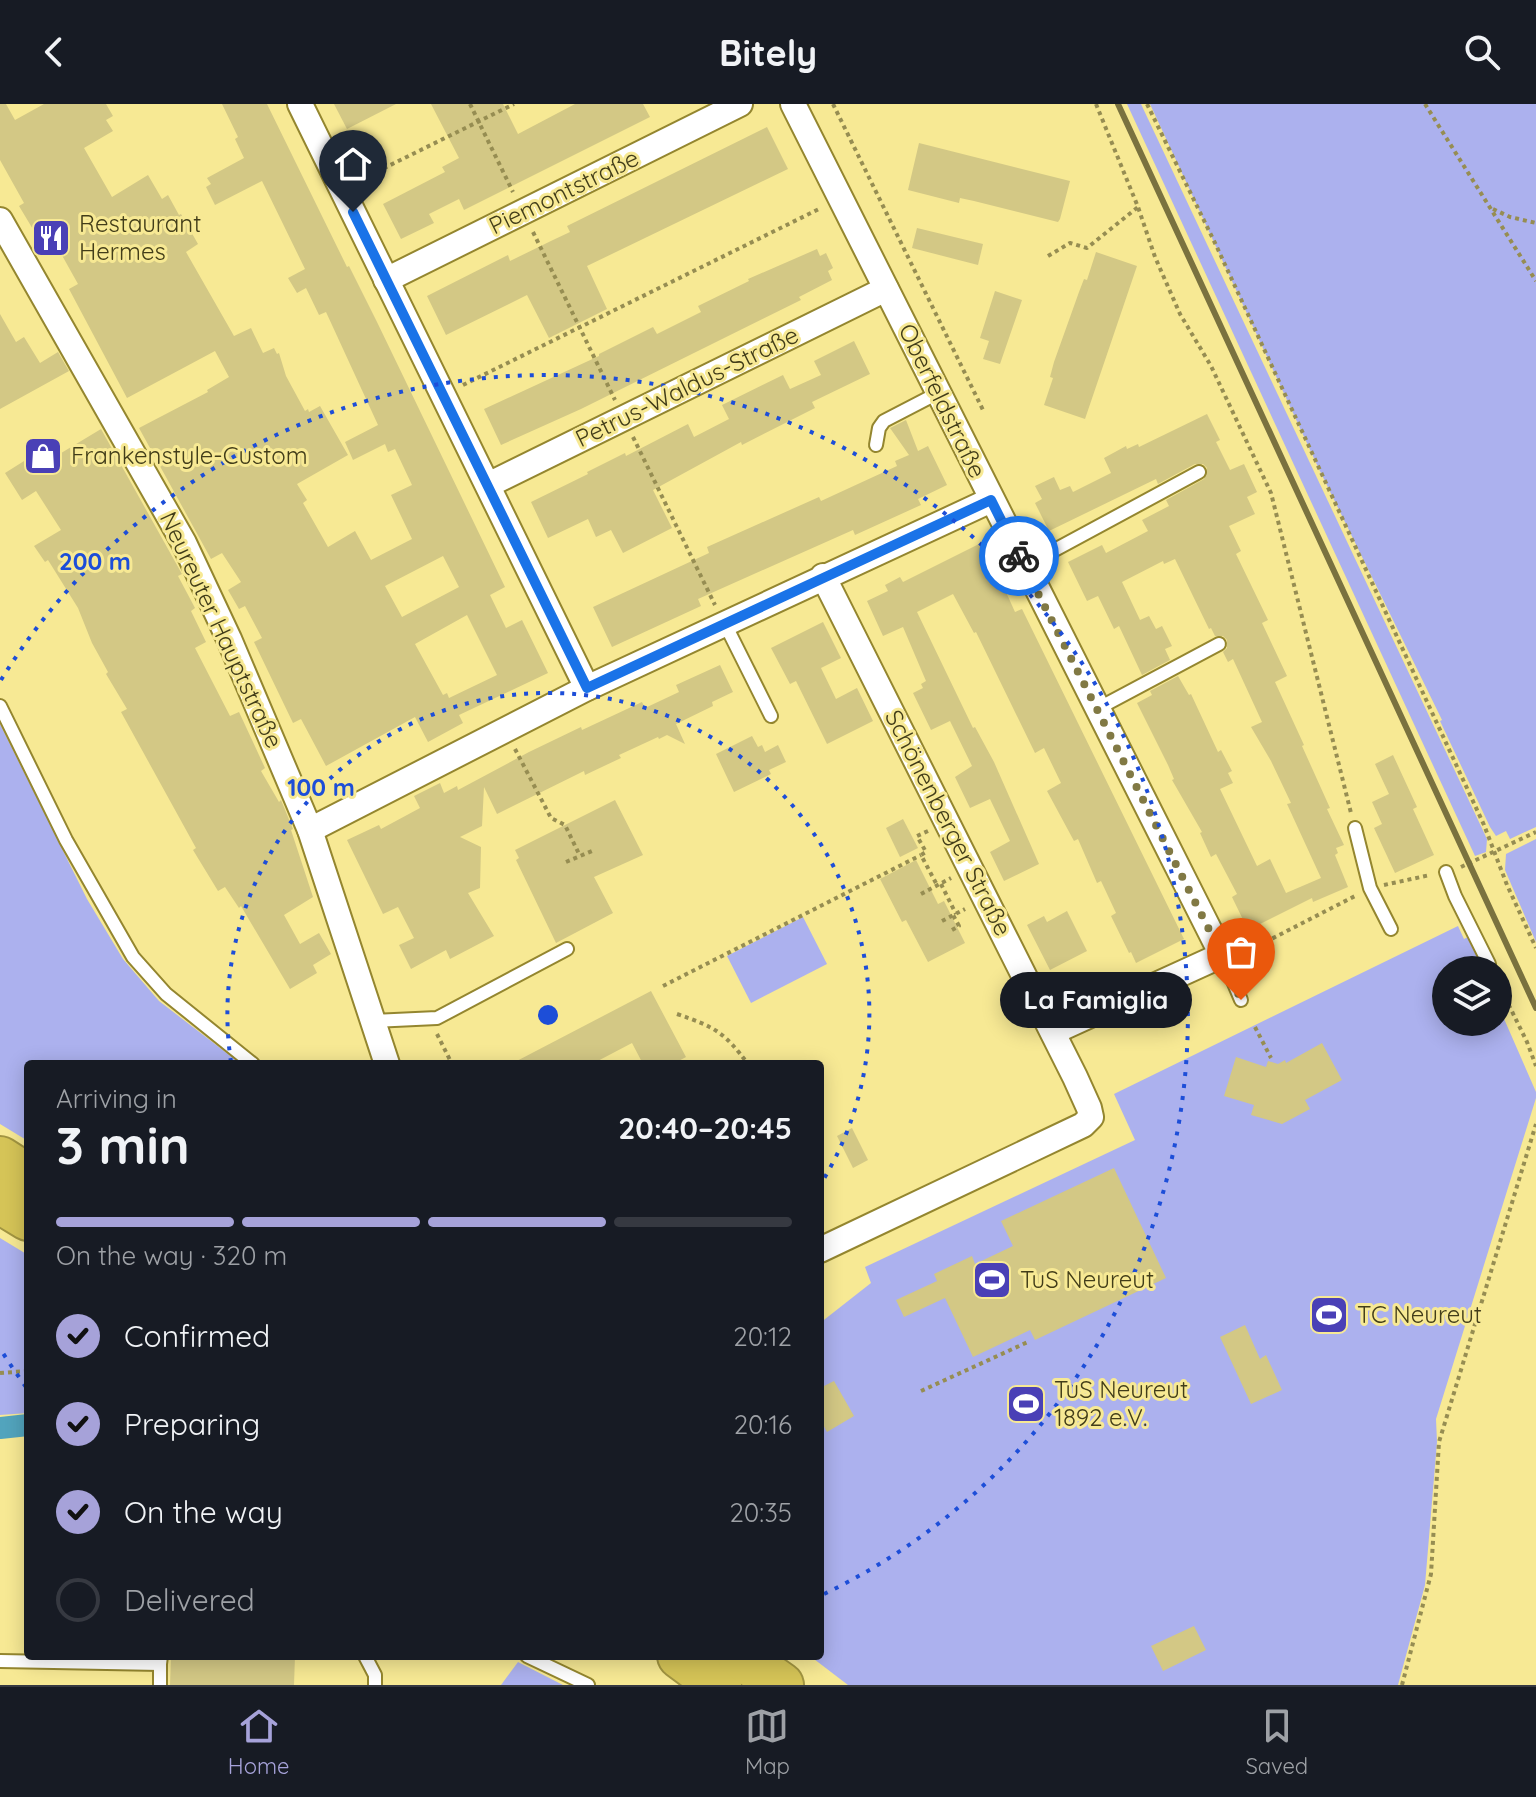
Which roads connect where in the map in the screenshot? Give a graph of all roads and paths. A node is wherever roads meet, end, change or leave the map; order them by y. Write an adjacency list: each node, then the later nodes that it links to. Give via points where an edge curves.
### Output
1 (300, 104): 11 (street)
2 (470, 104): 10 (path)
3 (514, 104): 10 (path)
4 (740, 104): 15 (street, Piemontstraße)
5 (793, 104): 12 (street, Oberfeldstraße)
6 (833, 104): 25 (path)
7 (1096, 104): 13 (path)
8 (1147, 104): 45 (path)
9 (1425, 104): 14 (path)
10 (478, 122): 11 (path); 15 (path)
11 (342, 189): 19 (street)
12 (841, 199): 21 (street, Oberfeldstraße); 22 (path)
13 (1138, 207): 18 (path, via 1087,248 1070,243); 41 (path, via 1180,314 1211,366 1271,493)
14 (1491, 208): 17 (path); 20 (path)
15 (523, 213): 19 (street, Piemontstraße); 22 (path)
16 (0, 220): 42 (street, Neureuter Hauptstraße, via 184,543)
17 (1536, 223)
18 (1048, 256)
19 (386, 280): 24 (street)
20 (1536, 281)
21 (886, 289): 23 (street, Oberfeldstraße); 26 (street, Petrus-Waldus-Straße)
22 (580, 328): 24 (path); 26 (path)
23 (938, 393): 27 (lane, via 884,421); 30 (street, Oberfeldstraße)
24 (443, 394): 29 (street)
25 (983, 410)
26 (623, 417): 29 (street, Petrus-Waldus-Straße); 33 (path)
27 (876, 445)
28 (1199, 472): 31 (lane)
29 (488, 485): 35 (street)
30 (991, 500): 31 (street, Oberfeldstraße); 32 (street)
31 (1025, 566): 37 (street, Oberfeldstraße)
32 (823, 576): 33 (street); 40 (street, Schönenberger Straße)
33 (725, 624): 35 (street); 38 (lane)
34 (1219, 644): 37 (lane)
35 (587, 688): 39 (street)
36 (0, 706): 69 (lane, via 66,840 133,957 166,994)
37 (1097, 709): 58 (street, Oberfeldstraße)
38 (771, 716)
39 (505, 729): 42 (street); 47 (path, via 551,818 565,825)
40 (947, 821): 46 (path, via 917,836 926,852); 49 (street, Schönenberger Straße)
41 (1355, 828): 52 (lane)
42 (310, 830): 65 (street, Neureuter Hauptstraße)
43 (1536, 832): 45 (path)
44 (592, 851): 47 (path)
45 (1494, 852): 50 (path); 56 (path)
46 (921, 855): 51 (path); 60 (path)
47 (580, 856): 48 (path)
48 (566, 862)
49 (970, 868): 51 (path); 67 (street, Schönenberger Straße)
50 (1446, 872): 52 (path); 59 (lane)
51 (939, 884): 53 (path); 55 (path, via 959,926)
52 (1370, 888): 54 (lane); 58 (path, via 1237,956)
53 (921, 894)
54 (1391, 929)
55 (952, 930)
56 (1536, 948)
57 (567, 949): 64 (lane)
58 (1222, 955): 61 (lane); 67 (street)
59 (1485, 956)
60 (663, 986)
61 (1241, 1000)
62 (1512, 1011): 73 (path)
63 (677, 1014): 72 (path, via 711,1025)
64 (429, 1019): 65 (lane); 71 (path)
65 (373, 1021): 70 (street, Neureuter Hauptstraße)
66 (1255, 1027): 68 (path)
67 (1053, 1032): 79 (street, Schönenberger Straße, via 1089,1108 1091,1117 1083,1125)
68 (1271, 1058)
69 (248, 1060)
70 (386, 1060)
71 (450, 1060)
72 (745, 1060)
73 (1536, 1066)
74 (1536, 1124): 95 (path, via 1439,1442 1431,1574)
75 (0, 1159): 76 (highway)
76 (24, 1174)
77 (0, 1201): 78 (highway)
78 (24, 1216)
79 (824, 1248)
80 (1030, 1341): 83 (path)
81 (24, 1371): 82 (path)
82 (0, 1373)
83 (921, 1391)
84 (161, 1660): 89 (lane); 90 (lane)
85 (367, 1660): 91 (lane)
86 (535, 1660): 92 (lane)
87 (685, 1660): 93 (highway)
88 (746, 1660): 94 (highway)
89 (0, 1661)
90 (160, 1685)
91 (375, 1685)
92 (588, 1685)
93 (719, 1685)
94 (781, 1685)
95 (1402, 1685)

